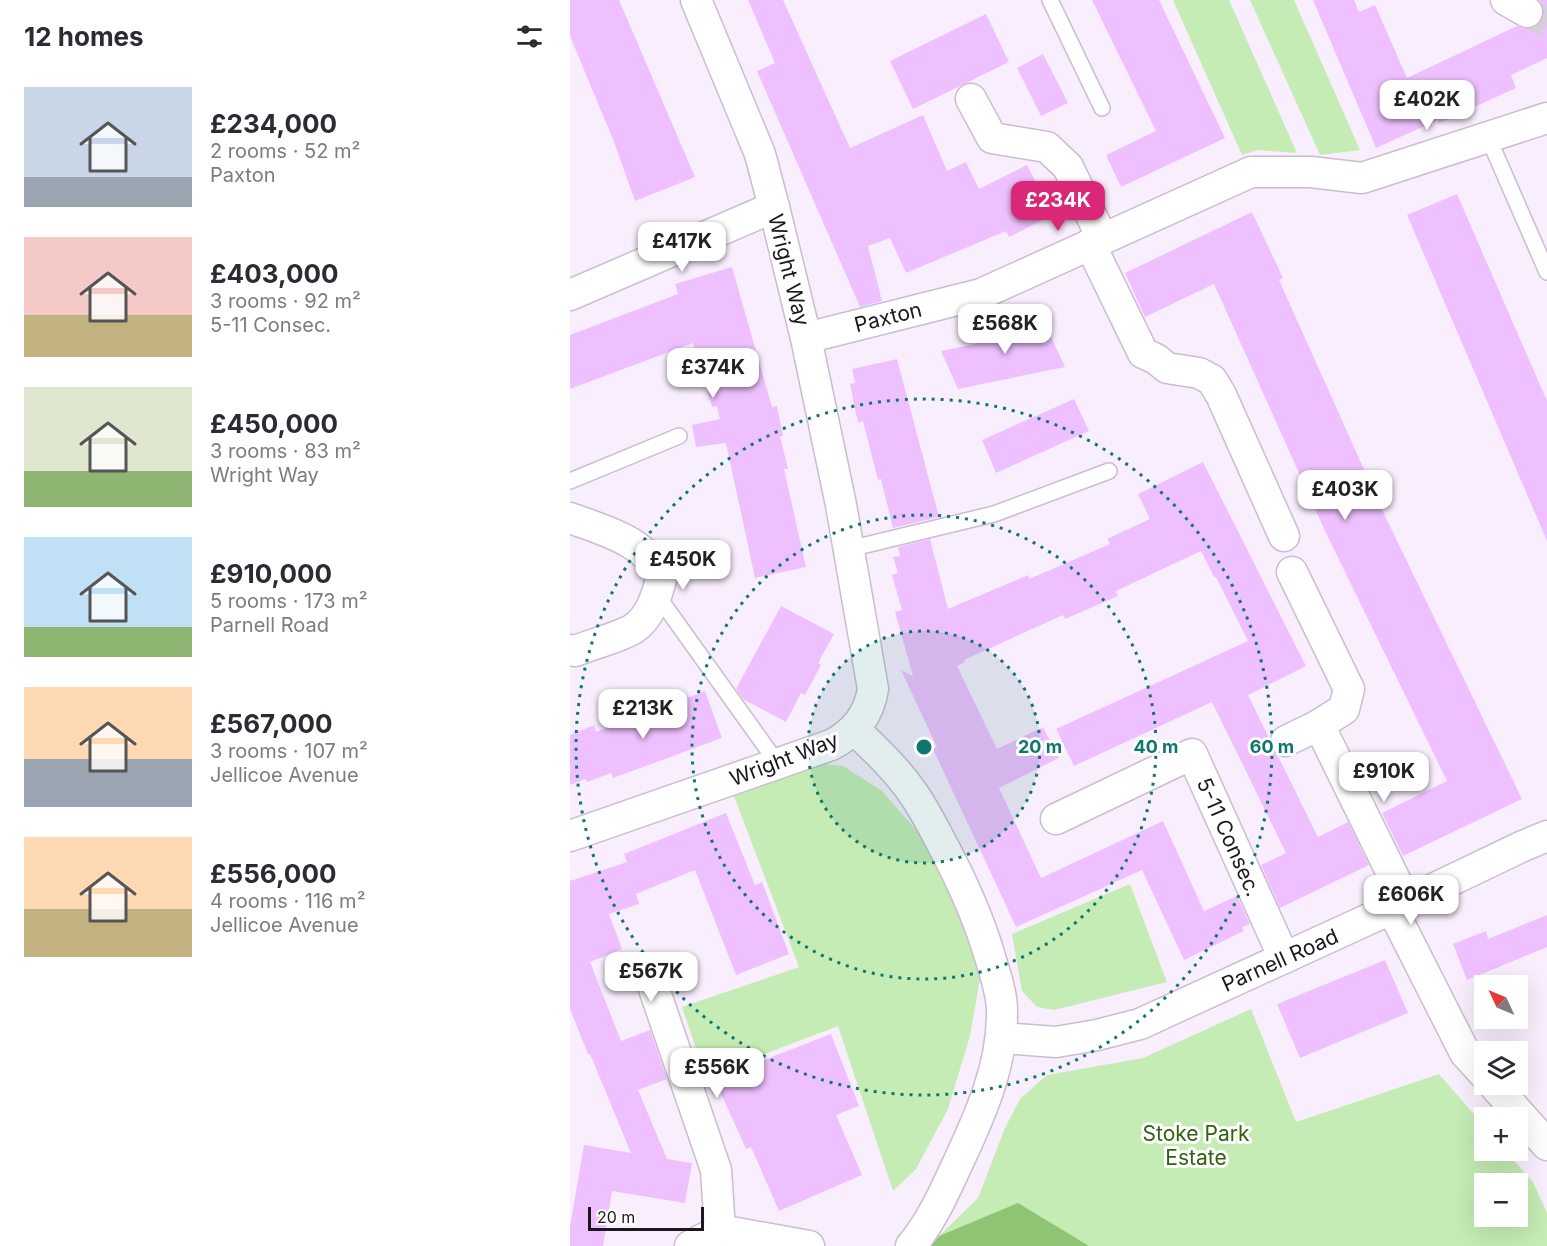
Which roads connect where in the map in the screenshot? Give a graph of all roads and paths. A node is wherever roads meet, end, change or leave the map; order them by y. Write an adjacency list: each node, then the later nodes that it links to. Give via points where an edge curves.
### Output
1 (696, 0): 7 (street, Wright Way, via 760,154)
2 (1050, 0): 4 (lane)
3 (971, 99): 8 (street, via 992,138 1047,147 1068,167)
4 (1102, 108)
5 (1547, 118): 6 (street, Paxton)
6 (1488, 137): 8 (street, Paxton, via 1362,178 1311,172 1251,172); 9 (lane)
7 (774, 207): 10 (street); 11 (street, Wright Way)
8 (1096, 241): 11 (street, Paxton, via 981,294); 16 (street, via 1143,352 1167,369 1199,373 1212,380)
9 (1547, 272)
10 (570, 295)
11 (806, 338): 17 (street, Wright Way)
12 (679, 436): 14 (lane)
13 (1108, 471): 17 (lane, via 994,514)
14 (570, 481)
15 (570, 518): 19 (street, via 625,539 654,560 662,576)
16 (1284, 536)
17 (849, 549): 22 (street, Wright Way, via 873,689 867,713)
18 (1292, 572): 21 (street, via 1349,689 1344,709)
19 (657, 595): 20 (street, via 648,613 633,629); 24 (lane)
20 (570, 650)
21 (1319, 725): 23 (street); 28 (street)
22 (854, 729): 24 (street, Wright Way, via 831,745); 31 (street, via 911,790 964,885 981,924 996,976)
23 (1286, 741)
24 (778, 764): 26 (street, Wright Way)
25 (1056, 819): 29 (street, 5-11 Consec., via 1192,754)
26 (570, 836)
27 (1547, 836): 28 (street, Parnell Road)
28 (1399, 906): 29 (street, Parnell Road); 32 (street, via 1465,1053)
29 (1284, 958): 31 (street, Parnell Road, via 1140,1024 1056,1042)
30 (651, 980): 35 (street, via 716,1170)
31 (1002, 1038): 38 (street, via 987,1096 971,1136 931,1219)
32 (1474, 1063)
33 (1503, 1095): 34 (street)
34 (1547, 1144)
35 (720, 1230): 36 (street); 37 (street)
36 (690, 1246)
37 (809, 1246)
38 (911, 1246)

